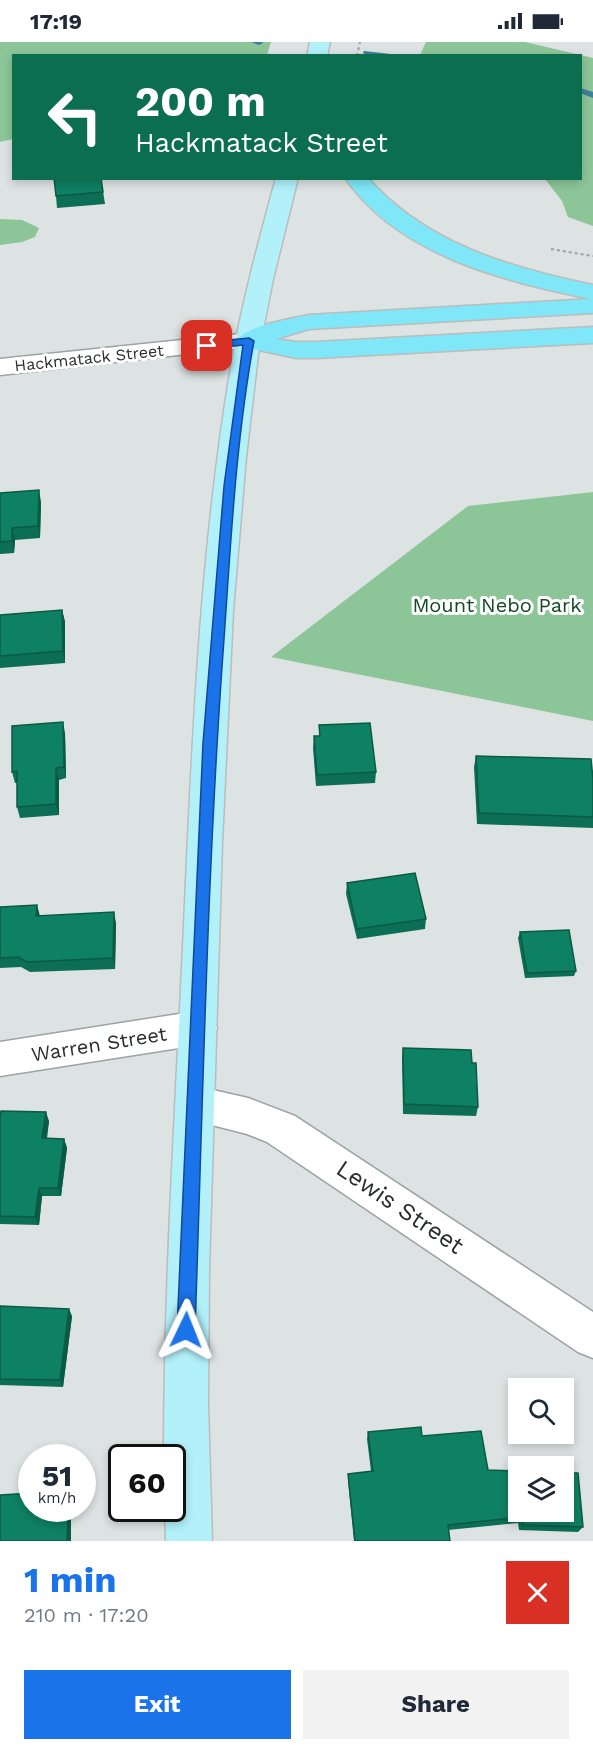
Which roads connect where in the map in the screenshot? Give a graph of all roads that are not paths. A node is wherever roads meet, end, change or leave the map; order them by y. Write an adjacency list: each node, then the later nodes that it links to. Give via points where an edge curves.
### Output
1 (286, 180): 6 (main road)
2 (358, 180): 3 (highway, via 387,210 458,253 528,278)
3 (593, 292)
4 (593, 306): 6 (highway, via 309,322)
5 (593, 335): 6 (highway, via 316,350)
6 (249, 341): 7 (street, Hackmatack Street); 8 (main road, via 234,441 216,648)
7 (0, 367)
8 (198, 1028): 9 (street, Warren Street); 10 (main road)
9 (0, 1059)
10 (195, 1104): 11 (street, Lewis Street, via 248,1116 281,1130); 12 (main road, via 186,1330)
11 (593, 1337)
12 (189, 1541)

